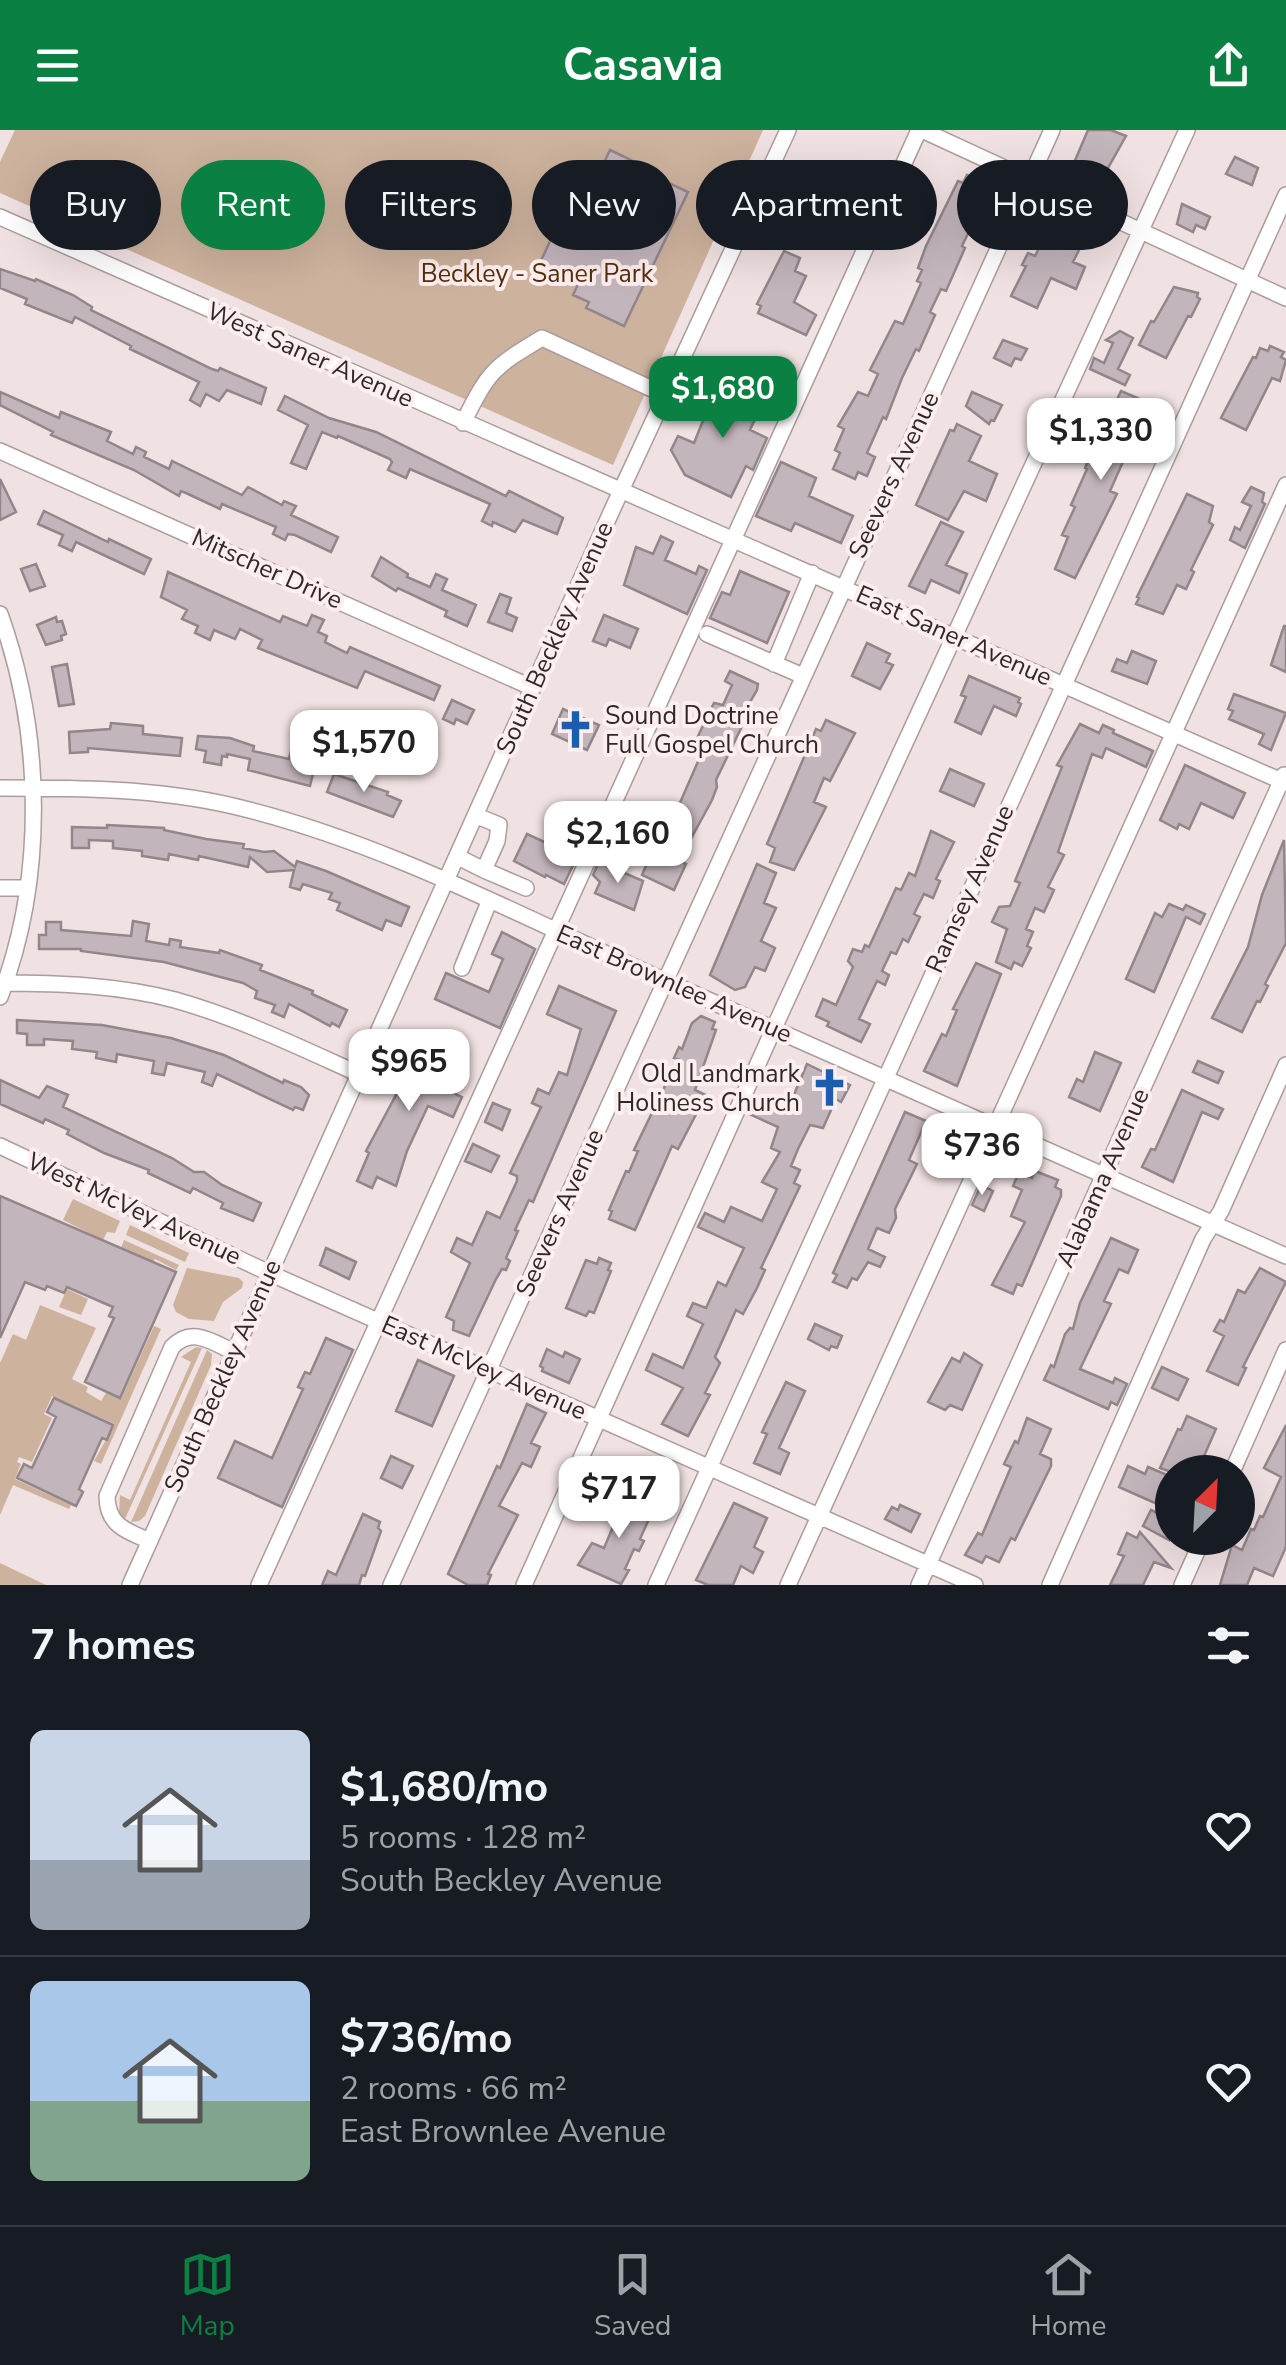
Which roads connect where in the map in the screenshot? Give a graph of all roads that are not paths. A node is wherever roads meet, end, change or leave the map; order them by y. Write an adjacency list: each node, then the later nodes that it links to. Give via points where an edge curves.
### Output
1 (788, 130): 14 (street, South Beckley Avenue)
2 (920, 130): 5 (street); 19 (street)
3 (1052, 130): 6 (street, Seevers Avenue)
4 (1186, 130): 10 (street)
5 (985, 160)
6 (1038, 160)
7 (1286, 195): 12 (street, Ramsey Avenue)
8 (0, 217): 15 (street, West Saner Avenue)
9 (1128, 225): 10 (street)
10 (1140, 231): 12 (street); 24 (street)
11 (997, 250): 21 (street, Seevers Avenue)
12 (1248, 280): 13 (street); 28 (street, Ramsey Avenue)
13 (1286, 298)
14 (667, 396): 15 (street, via 542,338 497,365); 18 (street, South Beckley Avenue)
15 (464, 423): 18 (street, West Saner Avenue)
16 (0, 451): 29 (street, Mitscher Drive)
17 (1286, 486): 30 (street)
18 (622, 491): 19 (street, East Saner Avenue); 29 (street, South Beckley Avenue)
19 (733, 538): 20 (street, East Saner Avenue); 43 (street)
20 (812, 573): 21 (street, East Saner Avenue); 26 (street)
21 (843, 587): 24 (street, East Saner Avenue); 27 (street, Seevers Avenue)
22 (0, 614): 25 (street)
23 (708, 634): 26 (street)
24 (954, 636): 28 (street, East Saner Avenue); 47 (street)
25 (6, 648): 33 (street, via 28,734)
26 (774, 664): 27 (street)
27 (803, 676): 45 (street, Seevers Avenue)
28 (1062, 684): 30 (street, East Saner Avenue); 50 (street, Ramsey Avenue)
29 (533, 688): 34 (street, South Beckley Avenue)
30 (1174, 734): 31 (street, East Saner Avenue); 51 (street)
31 (1285, 778): 53 (street, Alabama Avenue)
32 (0, 788): 33 (street, East Brownlee Avenue)
33 (33, 788): 38 (street, East Brownlee Avenue, via 130,790 231,806 327,834); 40 (street)
34 (477, 816): 35 (street, South Beckley Avenue); 36 (street, via 499,826)
35 (458, 857): 36 (street); 38 (street, South Beckley Avenue)
36 (484, 870): 37 (street)
37 (508, 880): 41 (street); 42 (street)
38 (446, 883): 42 (street, East Brownlee Avenue); 49 (street, South Beckley Avenue)
39 (0, 888): 40 (street)
40 (26, 888): 46 (street)
41 (526, 888)
42 (493, 903): 43 (street, East Brownlee Avenue); 44 (street)
43 (555, 931): 45 (street, East Brownlee Avenue); 57 (street)
44 (462, 968)
45 (665, 981): 47 (street, East Brownlee Avenue); 60 (street, Seevers Avenue)
46 (2, 988): 49 (street, via 63,984 173,1000)
47 (774, 1028): 50 (street, East Brownlee Avenue); 61 (street)
48 (1286, 1065): 54 (street)
49 (360, 1074): 56 (street, South Beckley Avenue)
50 (886, 1076): 51 (street, East Brownlee Avenue); 63 (street, Ramsey Avenue)
51 (995, 1125): 53 (street, East Brownlee Avenue); 64 (street)
52 (0, 1146): 56 (street, West McVey Avenue)
53 (1105, 1174): 54 (street, East Brownlee Avenue); 67 (street, Alabama Avenue)
54 (1213, 1224): 55 (street, East Brownlee Avenue); 76 (street)
55 (1286, 1256)
56 (269, 1273): 57 (street, East McVey Avenue); 59 (street, South Beckley Avenue)
57 (379, 1322): 60 (street, East McVey Avenue); 69 (street)
58 (1286, 1350): 62 (street)
59 (234, 1352): 65 (street, South Beckley Avenue); 65 (street, via 196,1335 172,1347 107,1496 115,1523)
60 (489, 1370): 61 (street, East McVey Avenue); 70 (street, Seevers Avenue)
61 (599, 1418): 63 (street, East McVey Avenue); 71 (street)
62 (1240, 1455)
63 (710, 1468): 64 (street, East McVey Avenue); 72 (street, Ramsey Avenue)
64 (819, 1517): 67 (street, East McVey Avenue); 73 (street)
65 (150, 1541): 68 (street, South Beckley Avenue)
66 (1195, 1555): 77 (street)
67 (928, 1564): 74 (street, Alabama Avenue); 75 (street, East McVey Avenue)
68 (130, 1585)
69 (260, 1585)
70 (392, 1585)
71 (524, 1585)
72 (656, 1585)
73 (788, 1585)
74 (919, 1585)
75 (974, 1585)
76 (1050, 1585)
77 (1182, 1585)

